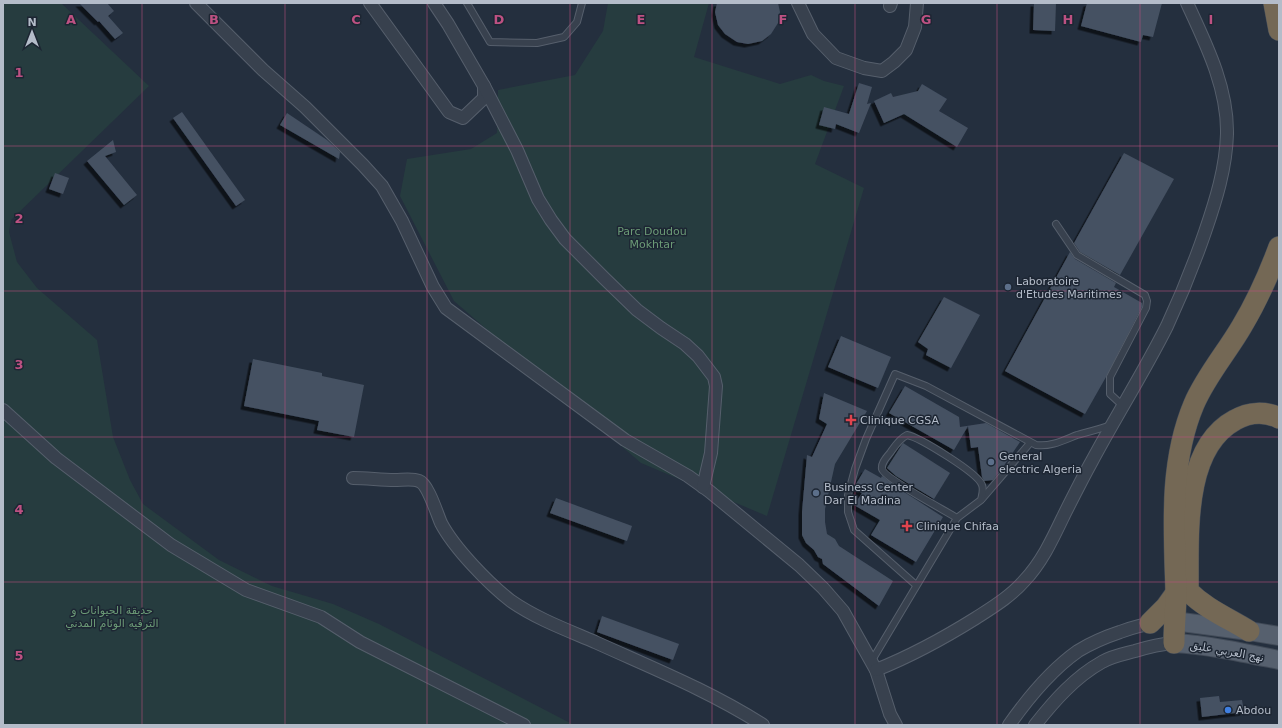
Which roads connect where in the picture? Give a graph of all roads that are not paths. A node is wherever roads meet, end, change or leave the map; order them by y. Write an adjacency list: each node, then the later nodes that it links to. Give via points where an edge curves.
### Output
1 (196, 3): 20 (street, via 263,70 310,112 382,186 446,308 625,440)
2 (370, 3): 11 (street, via 449,112 463,118 484,98)
3 (434, 3): 11 (street)
4 (467, 3): 5 (lane, via 490,42 537,43 564,37 577,22)
5 (582, 3)
6 (798, 3): 7 (street, via 813,34 836,58 864,68 882,71 906,50 915,27)
7 (918, 3)
8 (1187, 3): 14 (street, via 1216,72 1224,99 1227,134 1223,173 1200,247 1167,325)
9 (1274, 3): 10 (highway)
10 (1279, 30)
11 (484, 86): 20 (street, via 517,150 538,199 565,239 638,310 686,344 714,376 716,386 711,453)
12 (1056, 224): 14 (lane, via 1077,255 1145,295 1146,308 1110,376 1110,394)
13 (1279, 247): 24 (highway, via 1266,281 1242,328 1195,402 1182,440 1174,503 1174,541)
14 (1122, 405): 17 (street)
15 (3, 410): 32 (street, via 56,458 171,545 246,590 321,618 360,642)
16 (1279, 418): 24 (highway, via 1264,413 1249,414 1226,425 1209,443 1196,474 1192,494)
17 (1111, 425): 18 (lane, via 1055,444 1042,446); 31 (street, via 1042,558 1024,581 994,606 947,636 922,650)
18 (1030, 443): 21 (lane); 23 (lane, via 926,386 895,374 855,469 848,495 848,512 854,530)
19 (353, 478): 33 (street, via 420,481 448,536 511,600 557,626 698,688)
20 (703, 487): 31 (street, via 799,565 823,588 843,611)
21 (981, 500): 22 (lane); 22 (lane, via 982,484 968,470 919,439 906,435 903,437 882,464 883,472)
22 (957, 518): 23 (lane)
23 (916, 585): 31 (lane)
24 (1182, 592): 25 (highway); 26 (highway); 27 (highway)
25 (1180, 622): 26 (street); 27 (main road, نهج العربي عليق); 29 (highway)
26 (1150, 623): 35 (street, via 1113,634 1079,651 1046,680 1021,708)
27 (1249, 631): 28 (main road, نهج العربي عليق)
28 (1279, 636)
29 (1181, 644): 30 (main road, نهج العربي عليق); 36 (street, via 1149,647 1103,661 1062,693)
30 (1279, 660)
31 (873, 666): 34 (street)
32 (524, 725)
33 (763, 725)
34 (896, 725)
35 (1010, 725)
36 (1035, 725)

